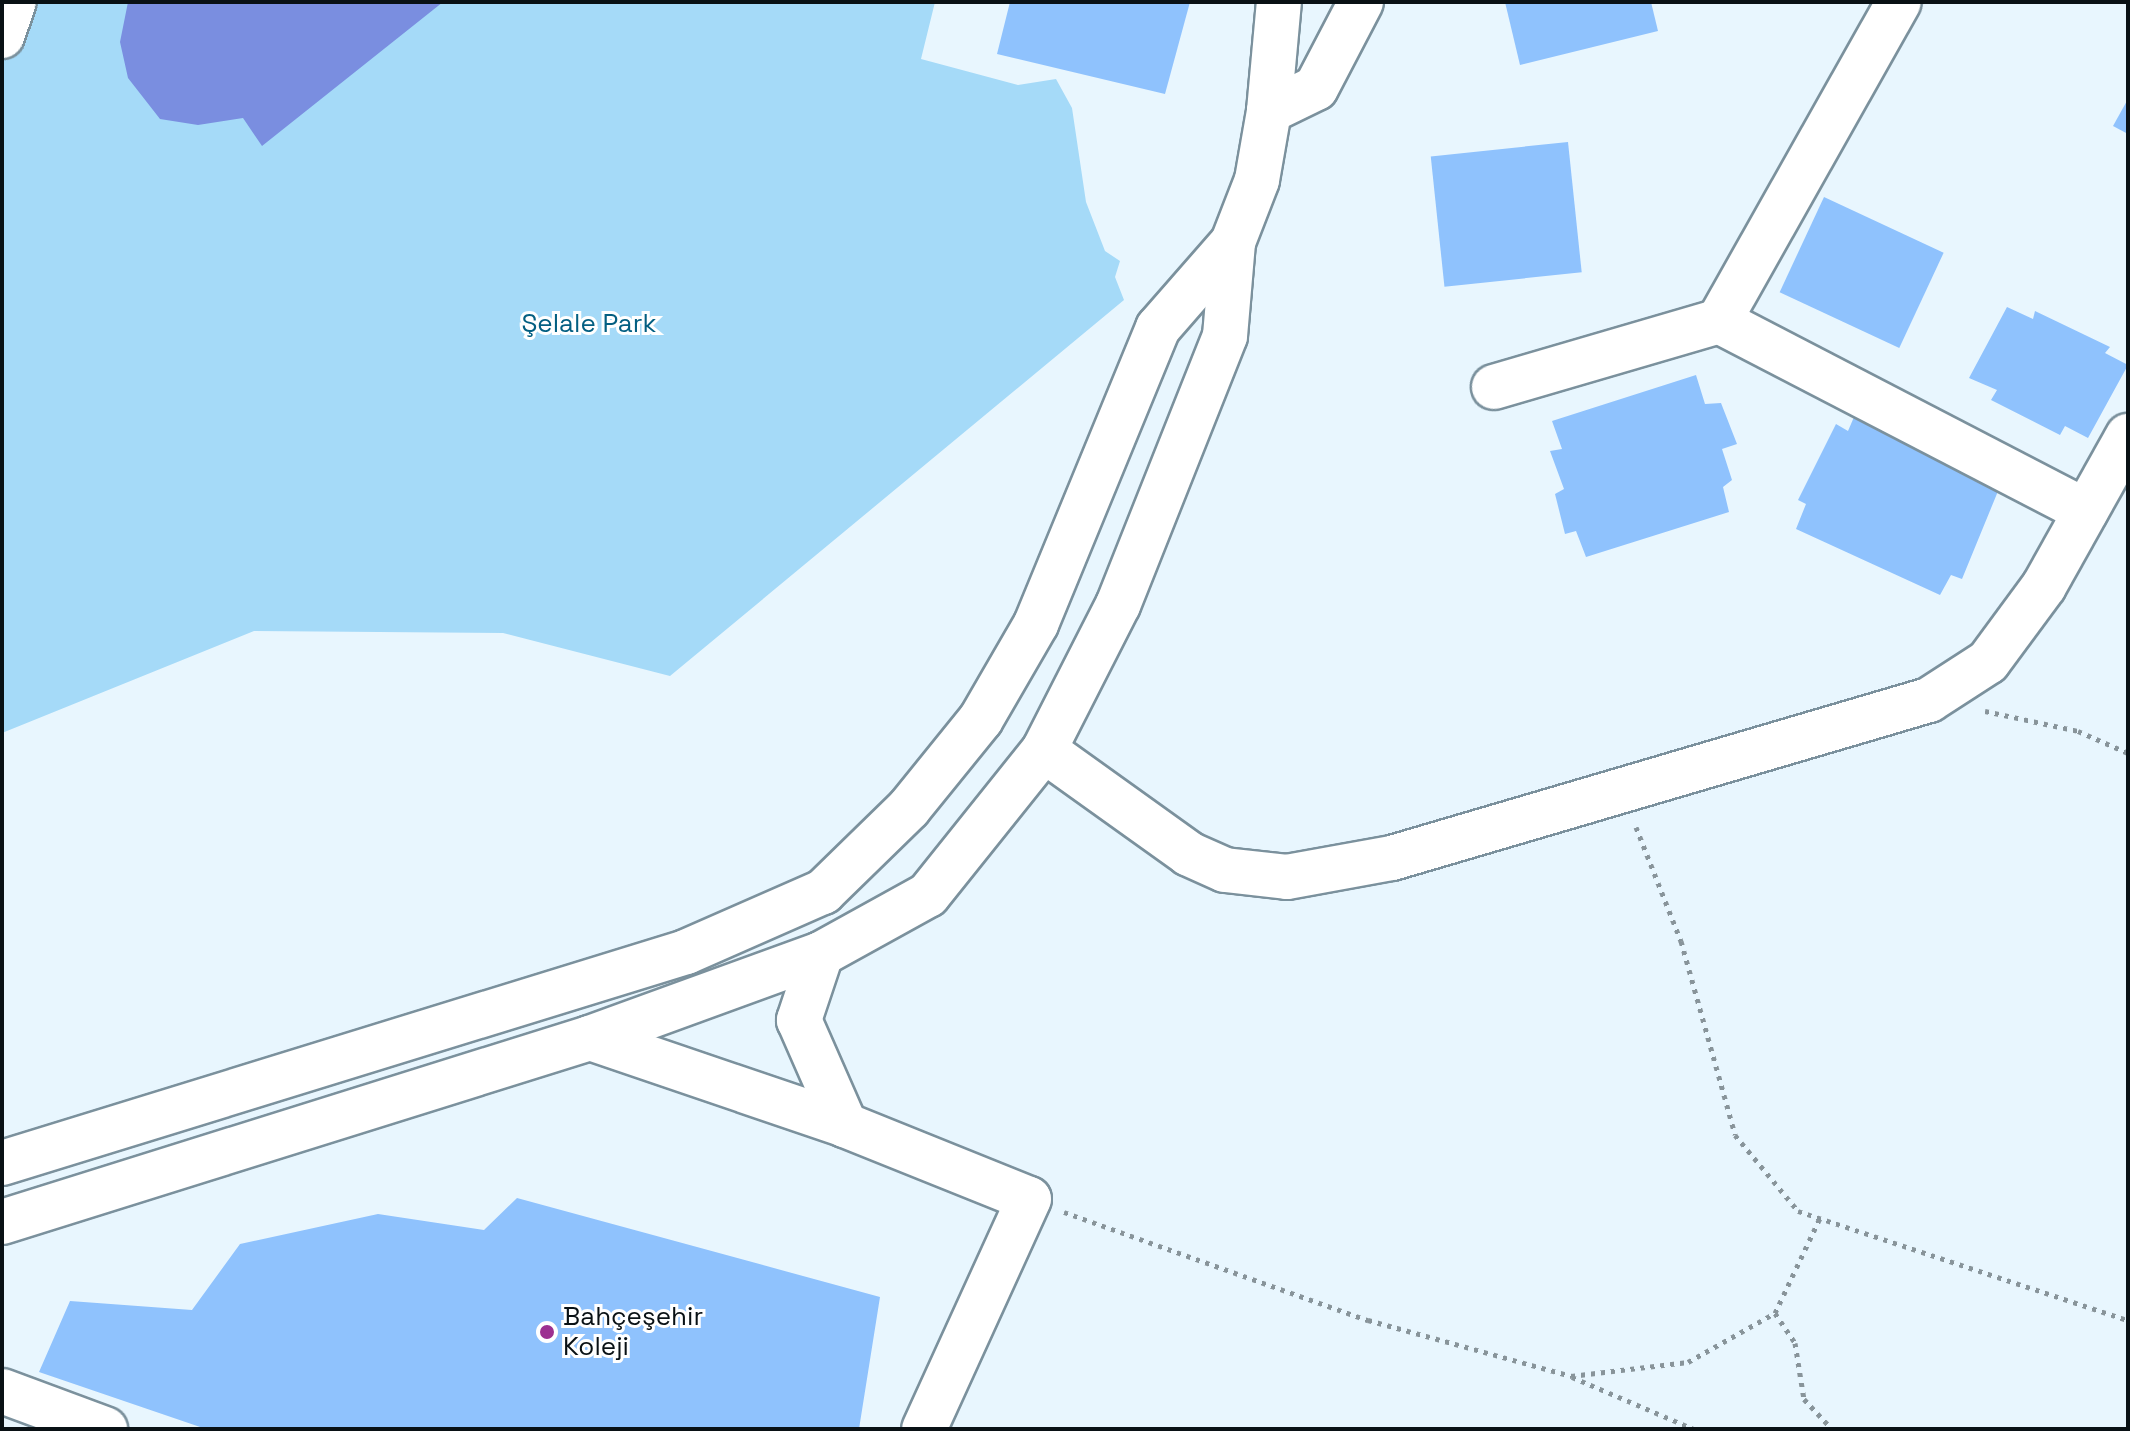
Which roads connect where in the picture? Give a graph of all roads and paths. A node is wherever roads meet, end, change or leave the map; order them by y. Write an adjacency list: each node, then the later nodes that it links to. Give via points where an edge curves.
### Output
1 (14, 2): 5 (street)
2 (1279, 2): 6 (street)
3 (1361, 2): 6 (street, via 1316,88)
4 (1899, 2): 8 (street)
5 (2, 36)
6 (1269, 111): 7 (street, via 1257,180)
7 (1233, 242): 13 (street, via 1225,336 1118,605); 19 (street, via 1158,328 1036,624 981,719 909,808 823,892 686,952)
8 (1719, 321): 9 (street); 11 (street)
9 (1494, 387)
10 (2128, 436): 11 (street)
11 (2086, 511): 12 (street, via 1988,662)
12 (1929, 700): 14 (path, via 2078,731); 15 (street)
13 (1044, 750): 15 (street, via 1189,854 1225,870 1287,877 1392,858); 16 (street, via 928,895)
14 (2128, 753)
15 (1621, 788): 21 (path, via 1681,941 1735,1135 1798,1211)
16 (821, 954): 17 (street); 18 (street, via 799,1020)
17 (590, 1038): 18 (street); 22 (street)
18 (845, 1125): 20 (street)
19 (2, 1163)
20 (1029, 1199): 25 (path, via 1368,1320); 28 (street)
21 (1820, 1218): 23 (path); 24 (path)
22 (2, 1222)
23 (1775, 1313): 25 (path, via 1688,1362); 30 (path, via 1795,1343 1804,1399)
24 (2128, 1320)
25 (1571, 1376): 29 (path)
26 (2, 1391): 27 (street)
27 (105, 1429)
28 (924, 1429)
29 (1694, 1429)
30 (1832, 1429)

